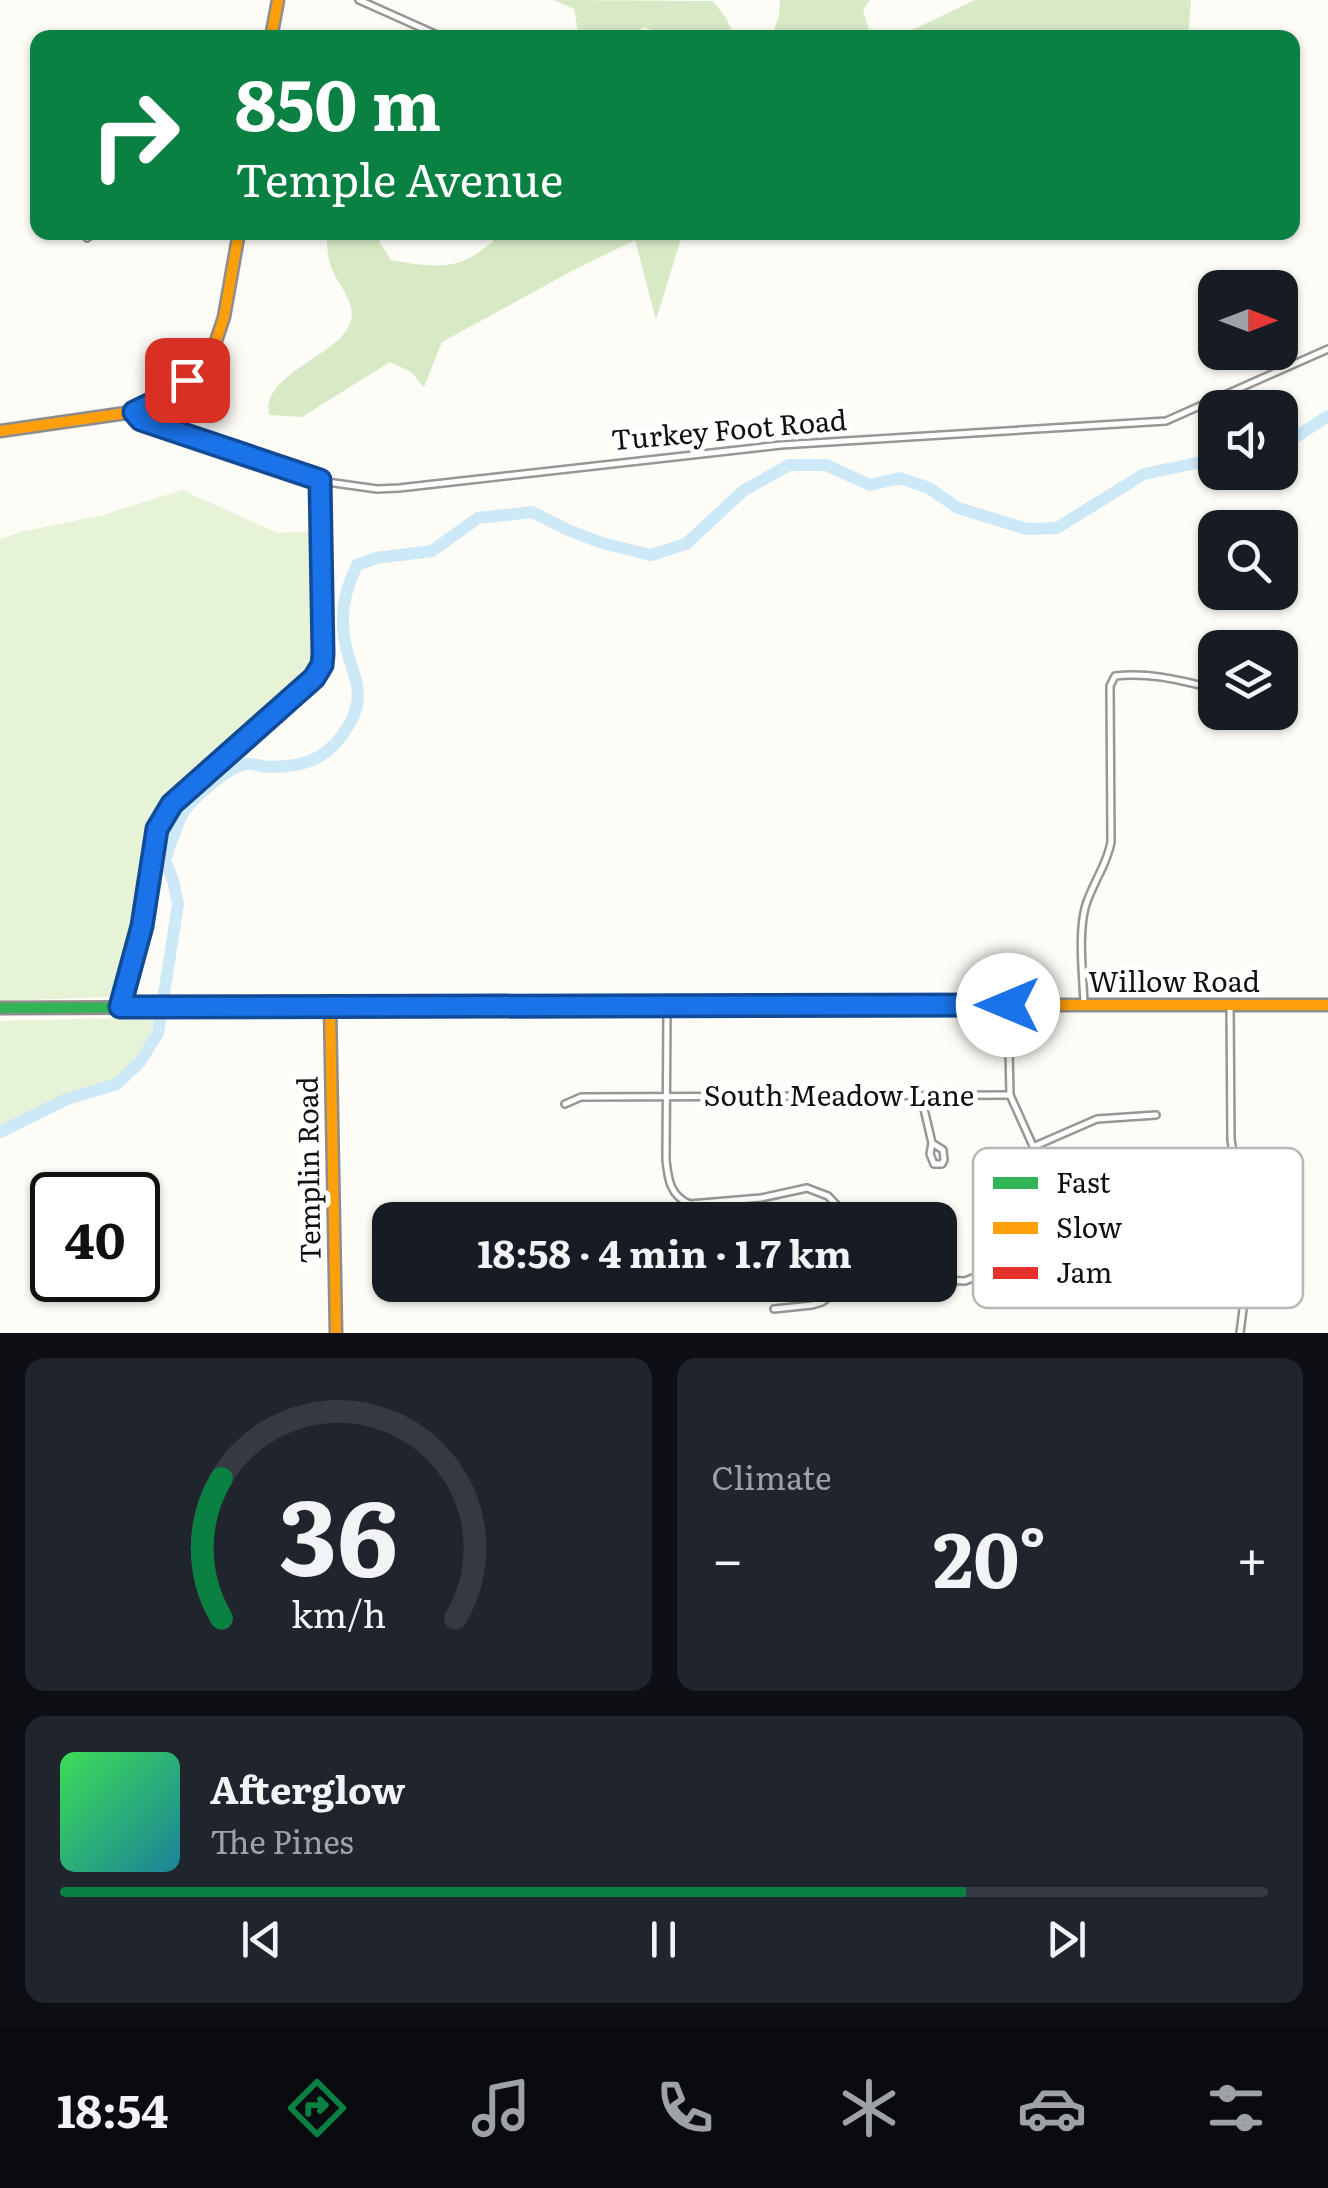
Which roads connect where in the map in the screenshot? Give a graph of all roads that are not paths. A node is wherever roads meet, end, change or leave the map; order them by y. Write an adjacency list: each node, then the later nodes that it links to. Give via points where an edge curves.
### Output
1 (278, 0): 4 (street)
2 (358, 0): 3 (street)
3 (375, 3): 5 (street)
4 (273, 30)
5 (428, 30)
6 (238, 240): 8 (street, via 216,345 176,390)
7 (1328, 349): 10 (street, Turkey Foot Road, via 1166,421 781,445 399,488)
8 (134, 412): 9 (street); 10 (street, Turkey Foot Road, via 141,420)
9 (0, 430)
10 (320, 480): 17 (street, via 322,665 172,804 157,829 142,926)
11 (1198, 685): 12 (street, via 1148,674 1114,676 1110,686 1111,842 1083,918)
12 (1084, 1004): 13 (street, Willow Road); 15 (street, Willow Road)
13 (1230, 1004): 16 (street, Willow Road); 27 (street)
14 (666, 1005): 15 (street, Willow Road); 18 (street, Willow Road); 21 (street)
15 (1008, 1005): 20 (street)
16 (1328, 1005)
17 (120, 1007): 18 (street, Willow Road); 19 (street, Willow Road)
18 (330, 1007): 34 (street, Templin Road)
19 (0, 1008)
20 (1010, 1095): 22 (street, South Meadow Lane); 26 (street)
21 (667, 1096): 22 (street, South Meadow Lane); 23 (street, South Meadow Lane, via 581,1097); 28 (street, via 667,1174)
22 (921, 1096): 25 (street)
23 (565, 1104)
24 (1156, 1115): 26 (street, via 1097,1119)
25 (932, 1143)
26 (1034, 1147)
27 (1232, 1148)
28 (684, 1202)
29 (718, 1202): 30 (street, via 806,1188)
30 (834, 1202)
31 (822, 1302): 33 (street)
32 (1243, 1308): 35 (street)
33 (774, 1309)
34 (336, 1333)
35 (1240, 1333)

